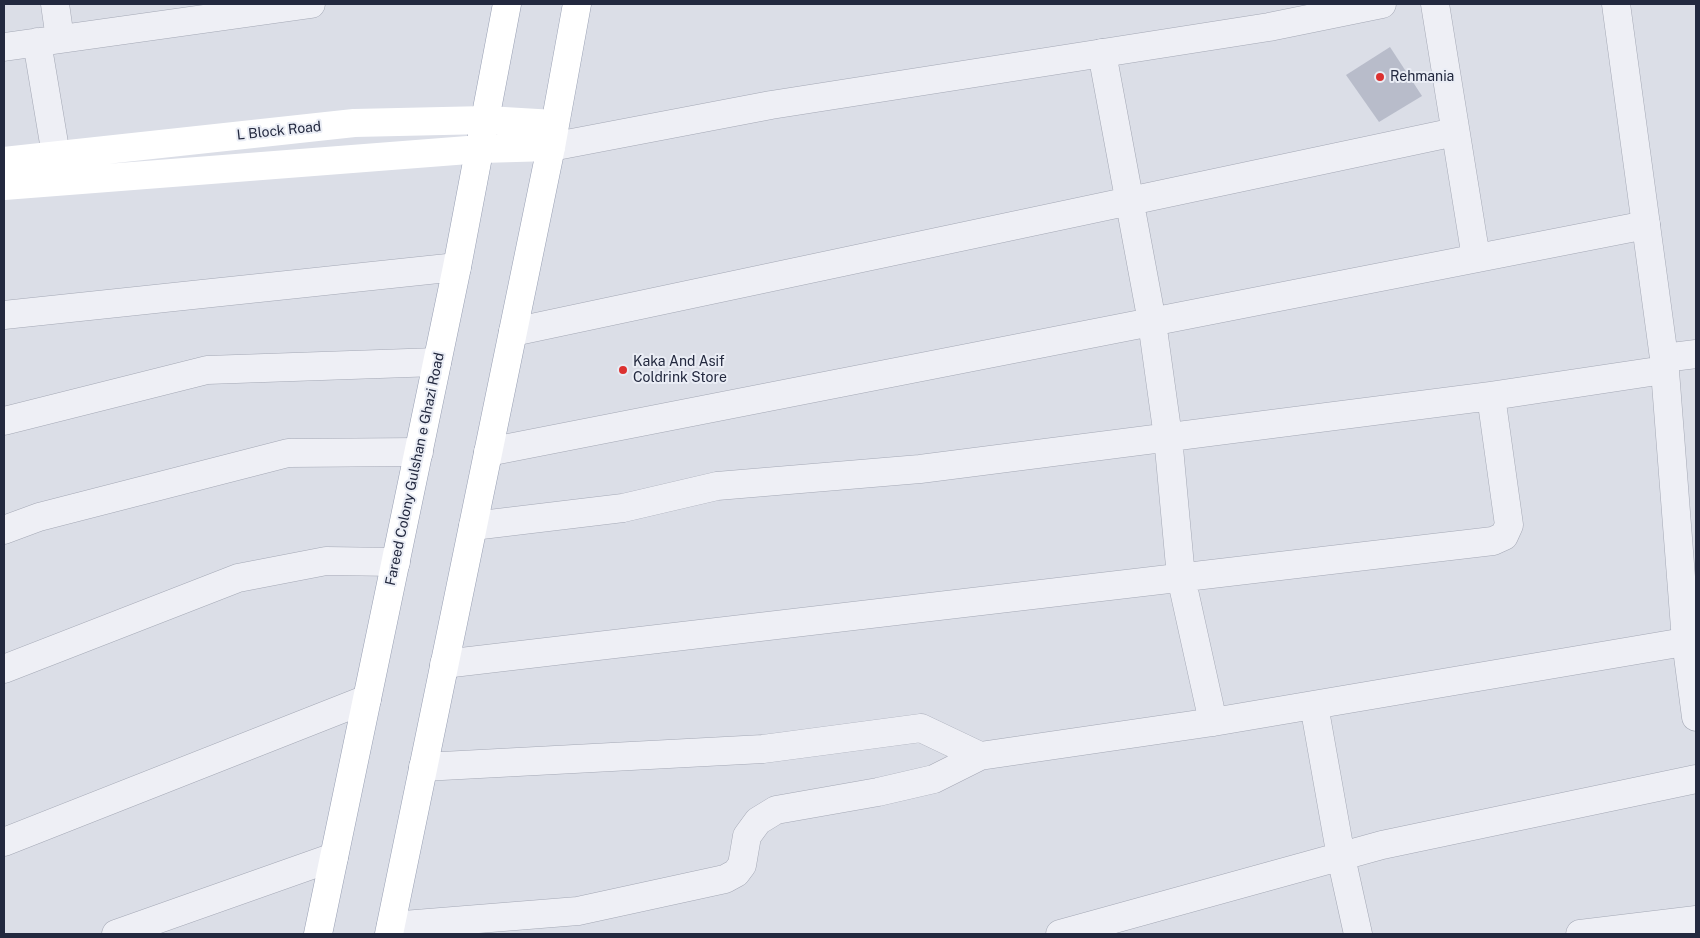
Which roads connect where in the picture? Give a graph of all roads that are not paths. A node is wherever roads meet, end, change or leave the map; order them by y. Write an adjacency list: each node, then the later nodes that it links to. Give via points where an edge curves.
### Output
1 (55, 4): 8 (street)
2 (311, 4): 8 (street)
3 (508, 4): 11 (main road, Fareed Colony Gulshan e Ghazi Road)
4 (577, 4): 13 (main road)
5 (1382, 4): 10 (street, via 1269,27)
6 (1435, 4): 12 (street)
7 (1616, 4): 19 (street)
8 (49, 41): 9 (street); 16 (street)
9 (4, 47)
10 (1102, 53): 13 (street, via 771,105 601,136); 18 (street)
11 (487, 120): 13 (main road, L Block Road); 14 (main road, Fareed Colony Gulshan e Ghazi Road); 16 (main road, L Block Road, via 354,123)
12 (1455, 132): 18 (street); 20 (street)
13 (553, 135): 14 (main road, L Block Road); 24 (main road)
14 (481, 149): 16 (main road, L Block Road); 21 (main road, Fareed Colony Gulshan e Ghazi Road)
15 (4, 161): 16 (main road, L Block Road)
16 (57, 167): 17 (main road, L Block Road)
17 (4, 186)
18 (1130, 199): 23 (street); 24 (street)
19 (1646, 225): 20 (street); 27 (street)
20 (1476, 258): 23 (street)
21 (457, 267): 22 (street); 26 (main road, Fareed Colony Gulshan e Ghazi Road)
22 (4, 315)
23 (1152, 322): 30 (street); 32 (street)
24 (513, 332): 32 (main road)
25 (1696, 354): 27 (street)
26 (437, 362): 29 (street, via 207,370); 31 (main road, Fareed Colony Gulshan e Ghazi Road)
27 (1664, 364): 28 (street); 37 (street)
28 (1491, 396): 30 (street); 36 (street, via 1509,525 1504,536 1493,541)
29 (4, 421)
30 (1168, 437): 33 (street, via 920,469 717,486 623,508); 36 (street)
31 (419, 452): 34 (street, via 288,453 39,517); 35 (main road, Fareed Colony Gulshan e Ghazi Road)
32 (488, 452): 33 (main road)
33 (473, 526): 38 (main road)
34 (4, 530)
35 (396, 562): 39 (street, via 326,561 238,578); 40 (main road, Fareed Colony Gulshan e Ghazi Road)
36 (1182, 577): 38 (street); 43 (street)
37 (1691, 640): 41 (street); 42 (street)
38 (444, 664): 45 (main road)
39 (4, 669)
40 (367, 699): 47 (street); 48 (main road, Fareed Colony Gulshan e Ghazi Road)
41 (1314, 705): 43 (street); 49 (street)
42 (1696, 717)
43 (1214, 722): 44 (street)
44 (980, 756): 45 (street, via 922,728 763,749); 51 (street, via 934,779 776,810 758,821 748,836 742,865 726,879 578,911)
45 (423, 767): 51 (main road)
46 (1696, 779): 49 (street, via 1382,845)
47 (4, 842)
48 (334, 857): 52 (street); 53 (main road, Fareed Colony Gulshan e Ghazi Road)
49 (1341, 857): 54 (street); 55 (street)
50 (1696, 920): 56 (street)
51 (390, 930)
52 (116, 934)
53 (318, 934)
54 (1060, 934)
55 (1358, 934)
56 (1580, 934)

